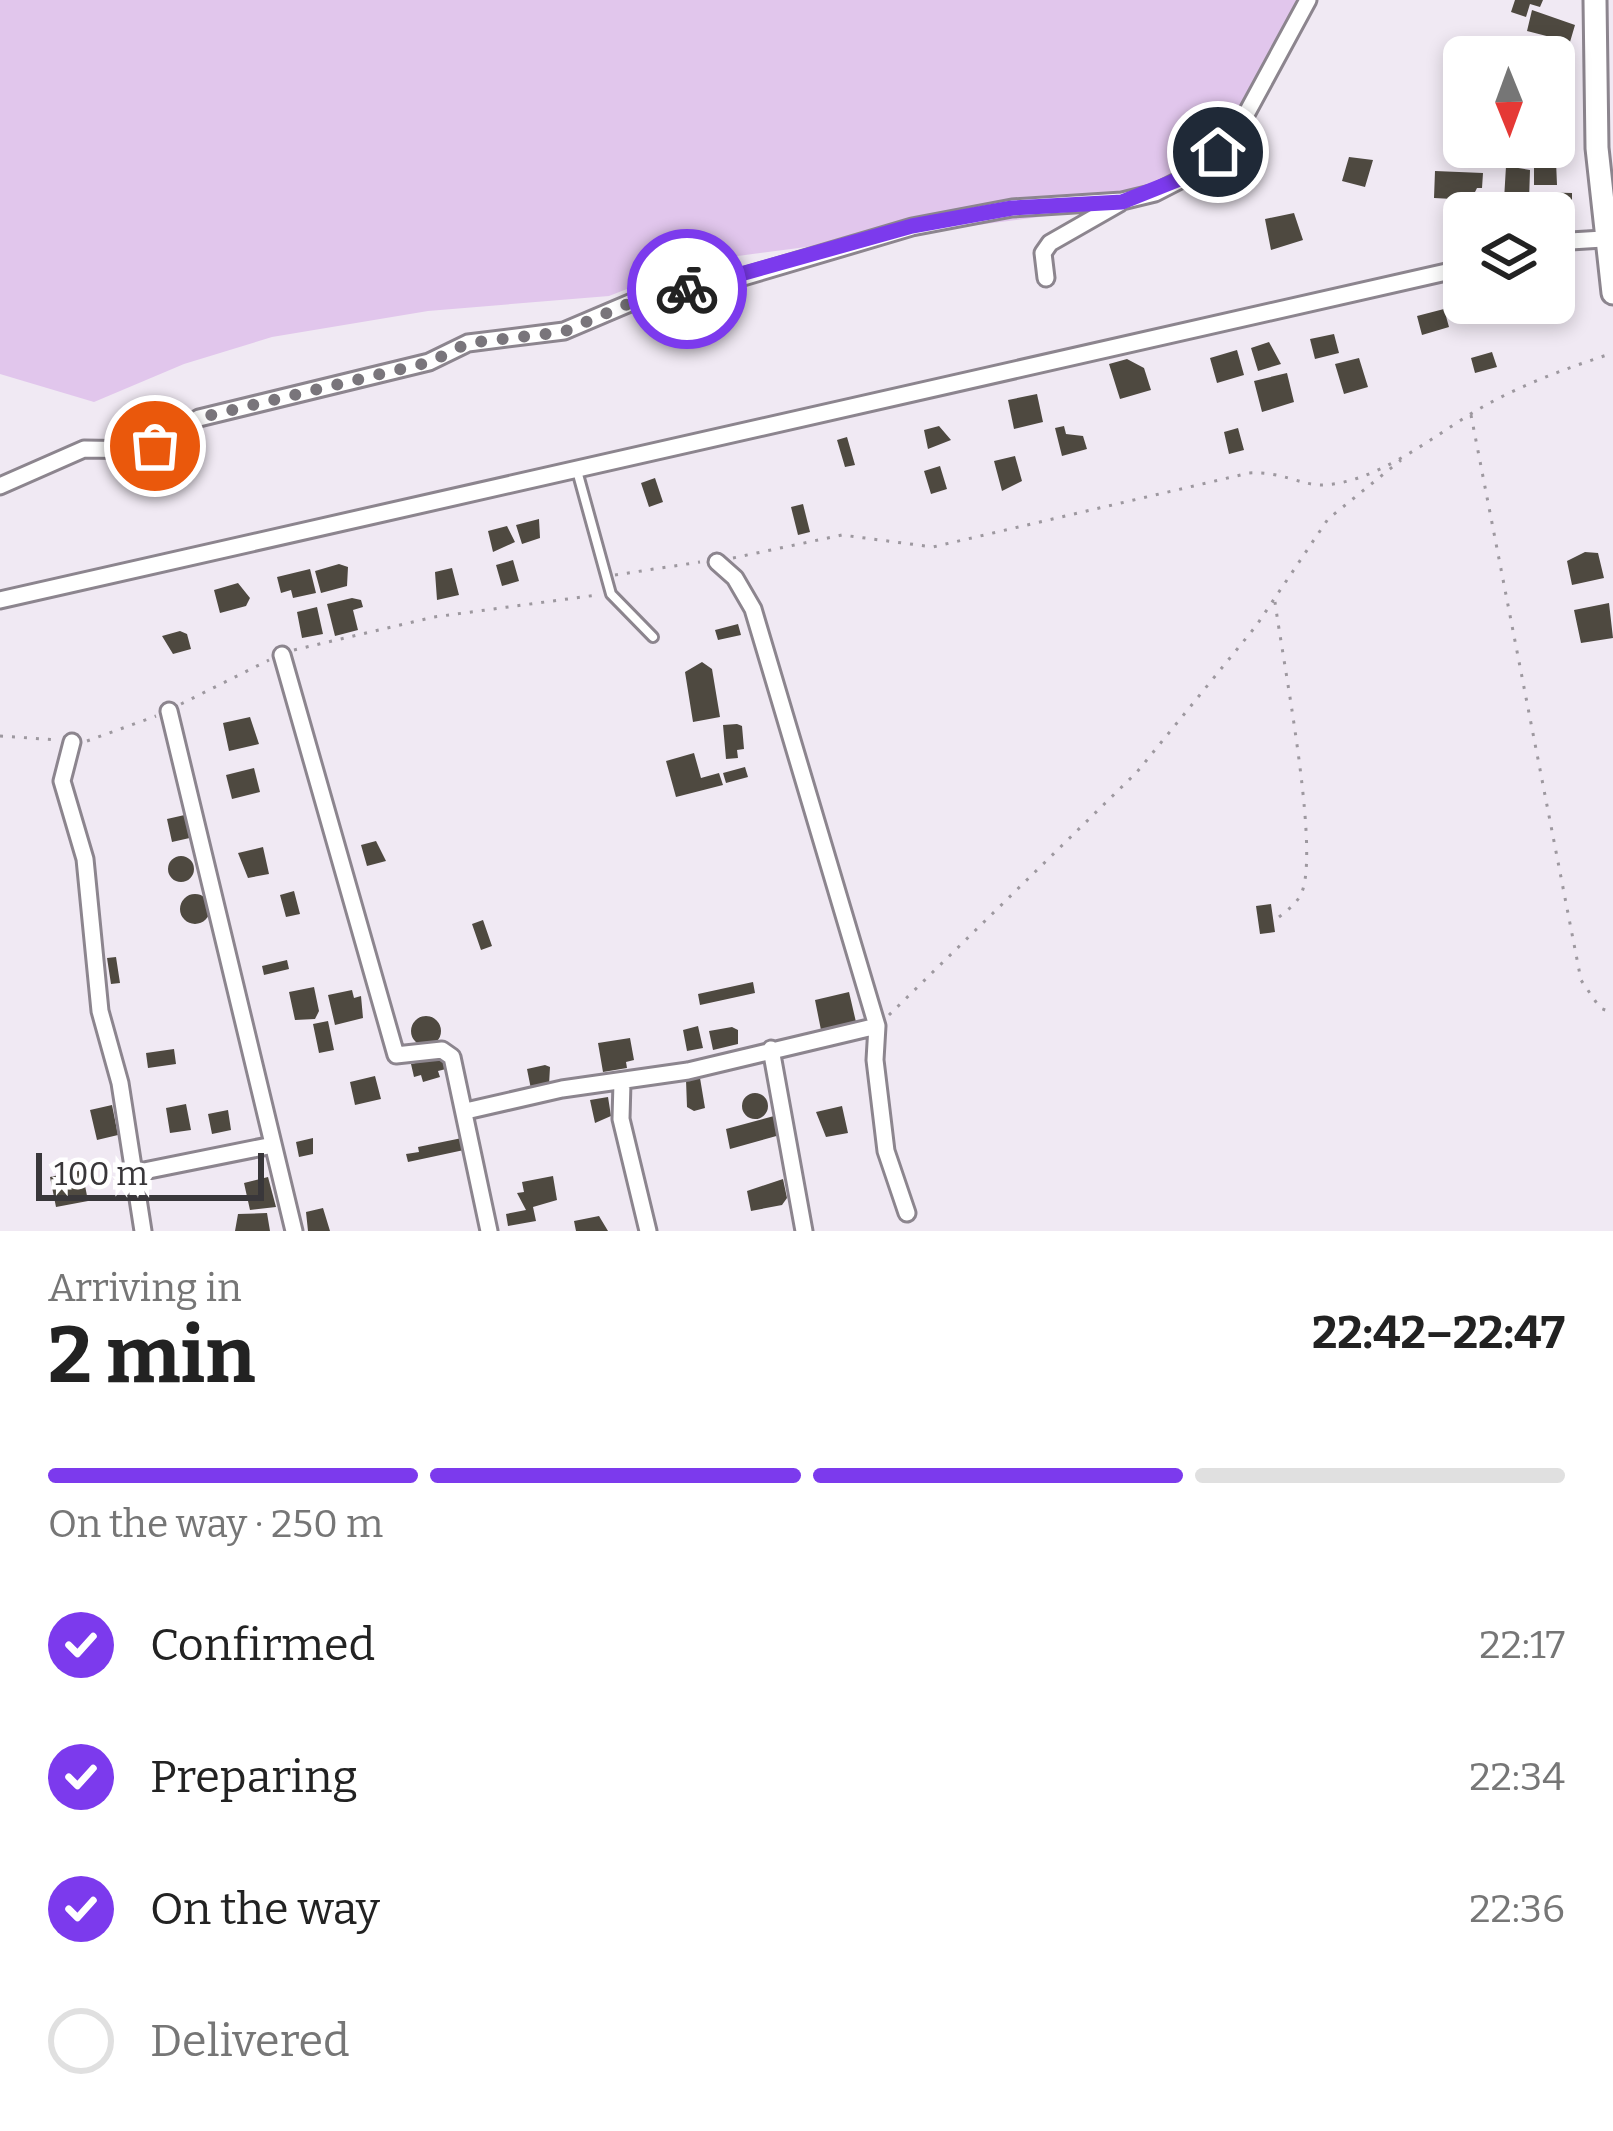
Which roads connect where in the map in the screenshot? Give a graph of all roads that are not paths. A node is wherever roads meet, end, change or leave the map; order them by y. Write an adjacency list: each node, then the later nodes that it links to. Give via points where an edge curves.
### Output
1 (1308, 0): 3 (street, via 1218,152 1192,174)
2 (1595, 0): 4 (main road)
3 (1122, 202): 7 (street, via 1050,243); 10 (street, via 1028,206 912,226 733,280 644,297 563,332 468,343 430,362 199,418 146,450 84,449)
4 (1603, 239): 5 (street); 8 (main road)
5 (1575, 241)
6 (1443, 273): 9 (street)
7 (1046, 278)
8 (1613, 293)
9 (576, 465): 12 (street); 13 (lane, via 611,595)
10 (0, 486)
11 (717, 562): 17 (street, via 753,609)
12 (0, 600)
13 (653, 637)
14 (282, 655): 20 (street, via 396,1055 447,1052)
15 (169, 711): 21 (street)
16 (72, 742): 22 (street, via 62,781 85,859 100,1011)
17 (877, 1026): 18 (street); 23 (street, via 886,1150)
18 (771, 1049): 19 (street); 28 (street)
19 (622, 1082): 20 (street); 27 (street, via 621,1119)
20 (466, 1112): 26 (street)
21 (273, 1145): 22 (street); 25 (street)
22 (134, 1173): 24 (street)
23 (907, 1213)
24 (143, 1231)
25 (294, 1231)
26 (489, 1231)
27 (648, 1231)
28 (804, 1231)

